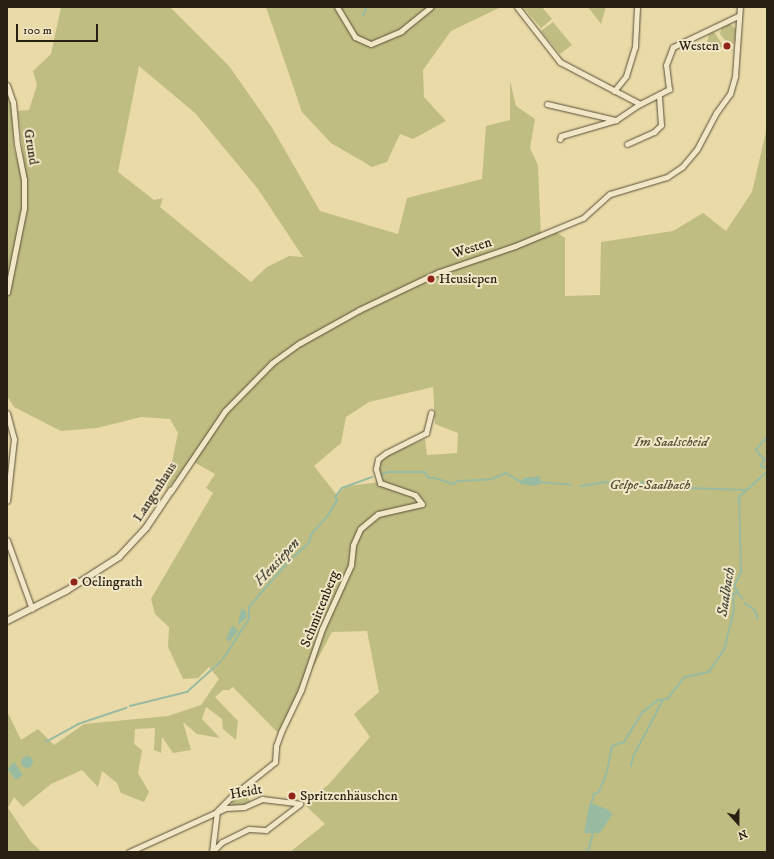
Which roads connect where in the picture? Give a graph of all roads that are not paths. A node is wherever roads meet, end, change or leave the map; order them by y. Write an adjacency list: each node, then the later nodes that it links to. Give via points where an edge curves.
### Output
1 (337, 7): 2 (street, via 355,37 371,44 401,31)
2 (431, 7)
3 (517, 7): 8 (street, via 555,58)
4 (637, 7): 8 (street, via 635,47 626,76)
5 (740, 7): 6 (street, Westen)
6 (738, 16): 9 (street, via 673,47 666,65 669,89); 18 (street, Westen, via 736,76 730,94 716,113 697,149 682,167 667,177 610,194 583,218 515,246 447,268 359,310 282,355 226,411)
7 (7, 86): 15 (street, Grund, via 14,107 24,190 24,208)
8 (614, 92): 11 (street)
9 (659, 95): 11 (street); 14 (street, via 661,125 654,132)
10 (547, 104): 12 (street)
11 (640, 104): 12 (street)
12 (616, 120): 13 (street, via 561,136)
13 (560, 139)
14 (627, 144)
15 (7, 292)
16 (7, 413): 20 (street, via 14,439)
17 (431, 413): 24 (street, Schmittenberg, via 426,433 378,459 376,469 380,483 415,495 422,504 378,514 360,529 353,545 351,565 278,739)
18 (198, 448): 19 (street, Langenhaus)
19 (171, 491): 22 (street, Langenhaus, via 146,528 119,557 77,585)
20 (7, 501)
21 (7, 540): 22 (street)
22 (32, 609): 23 (street, Langenhaus)
23 (7, 621)
24 (275, 762): 25 (street, Heidt)
25 (217, 811): 26 (street); 27 (street); 27 (street, Heidt, via 244,807 262,799 300,804 266,830 249,829 222,842)
26 (130, 852)
27 (212, 852)

